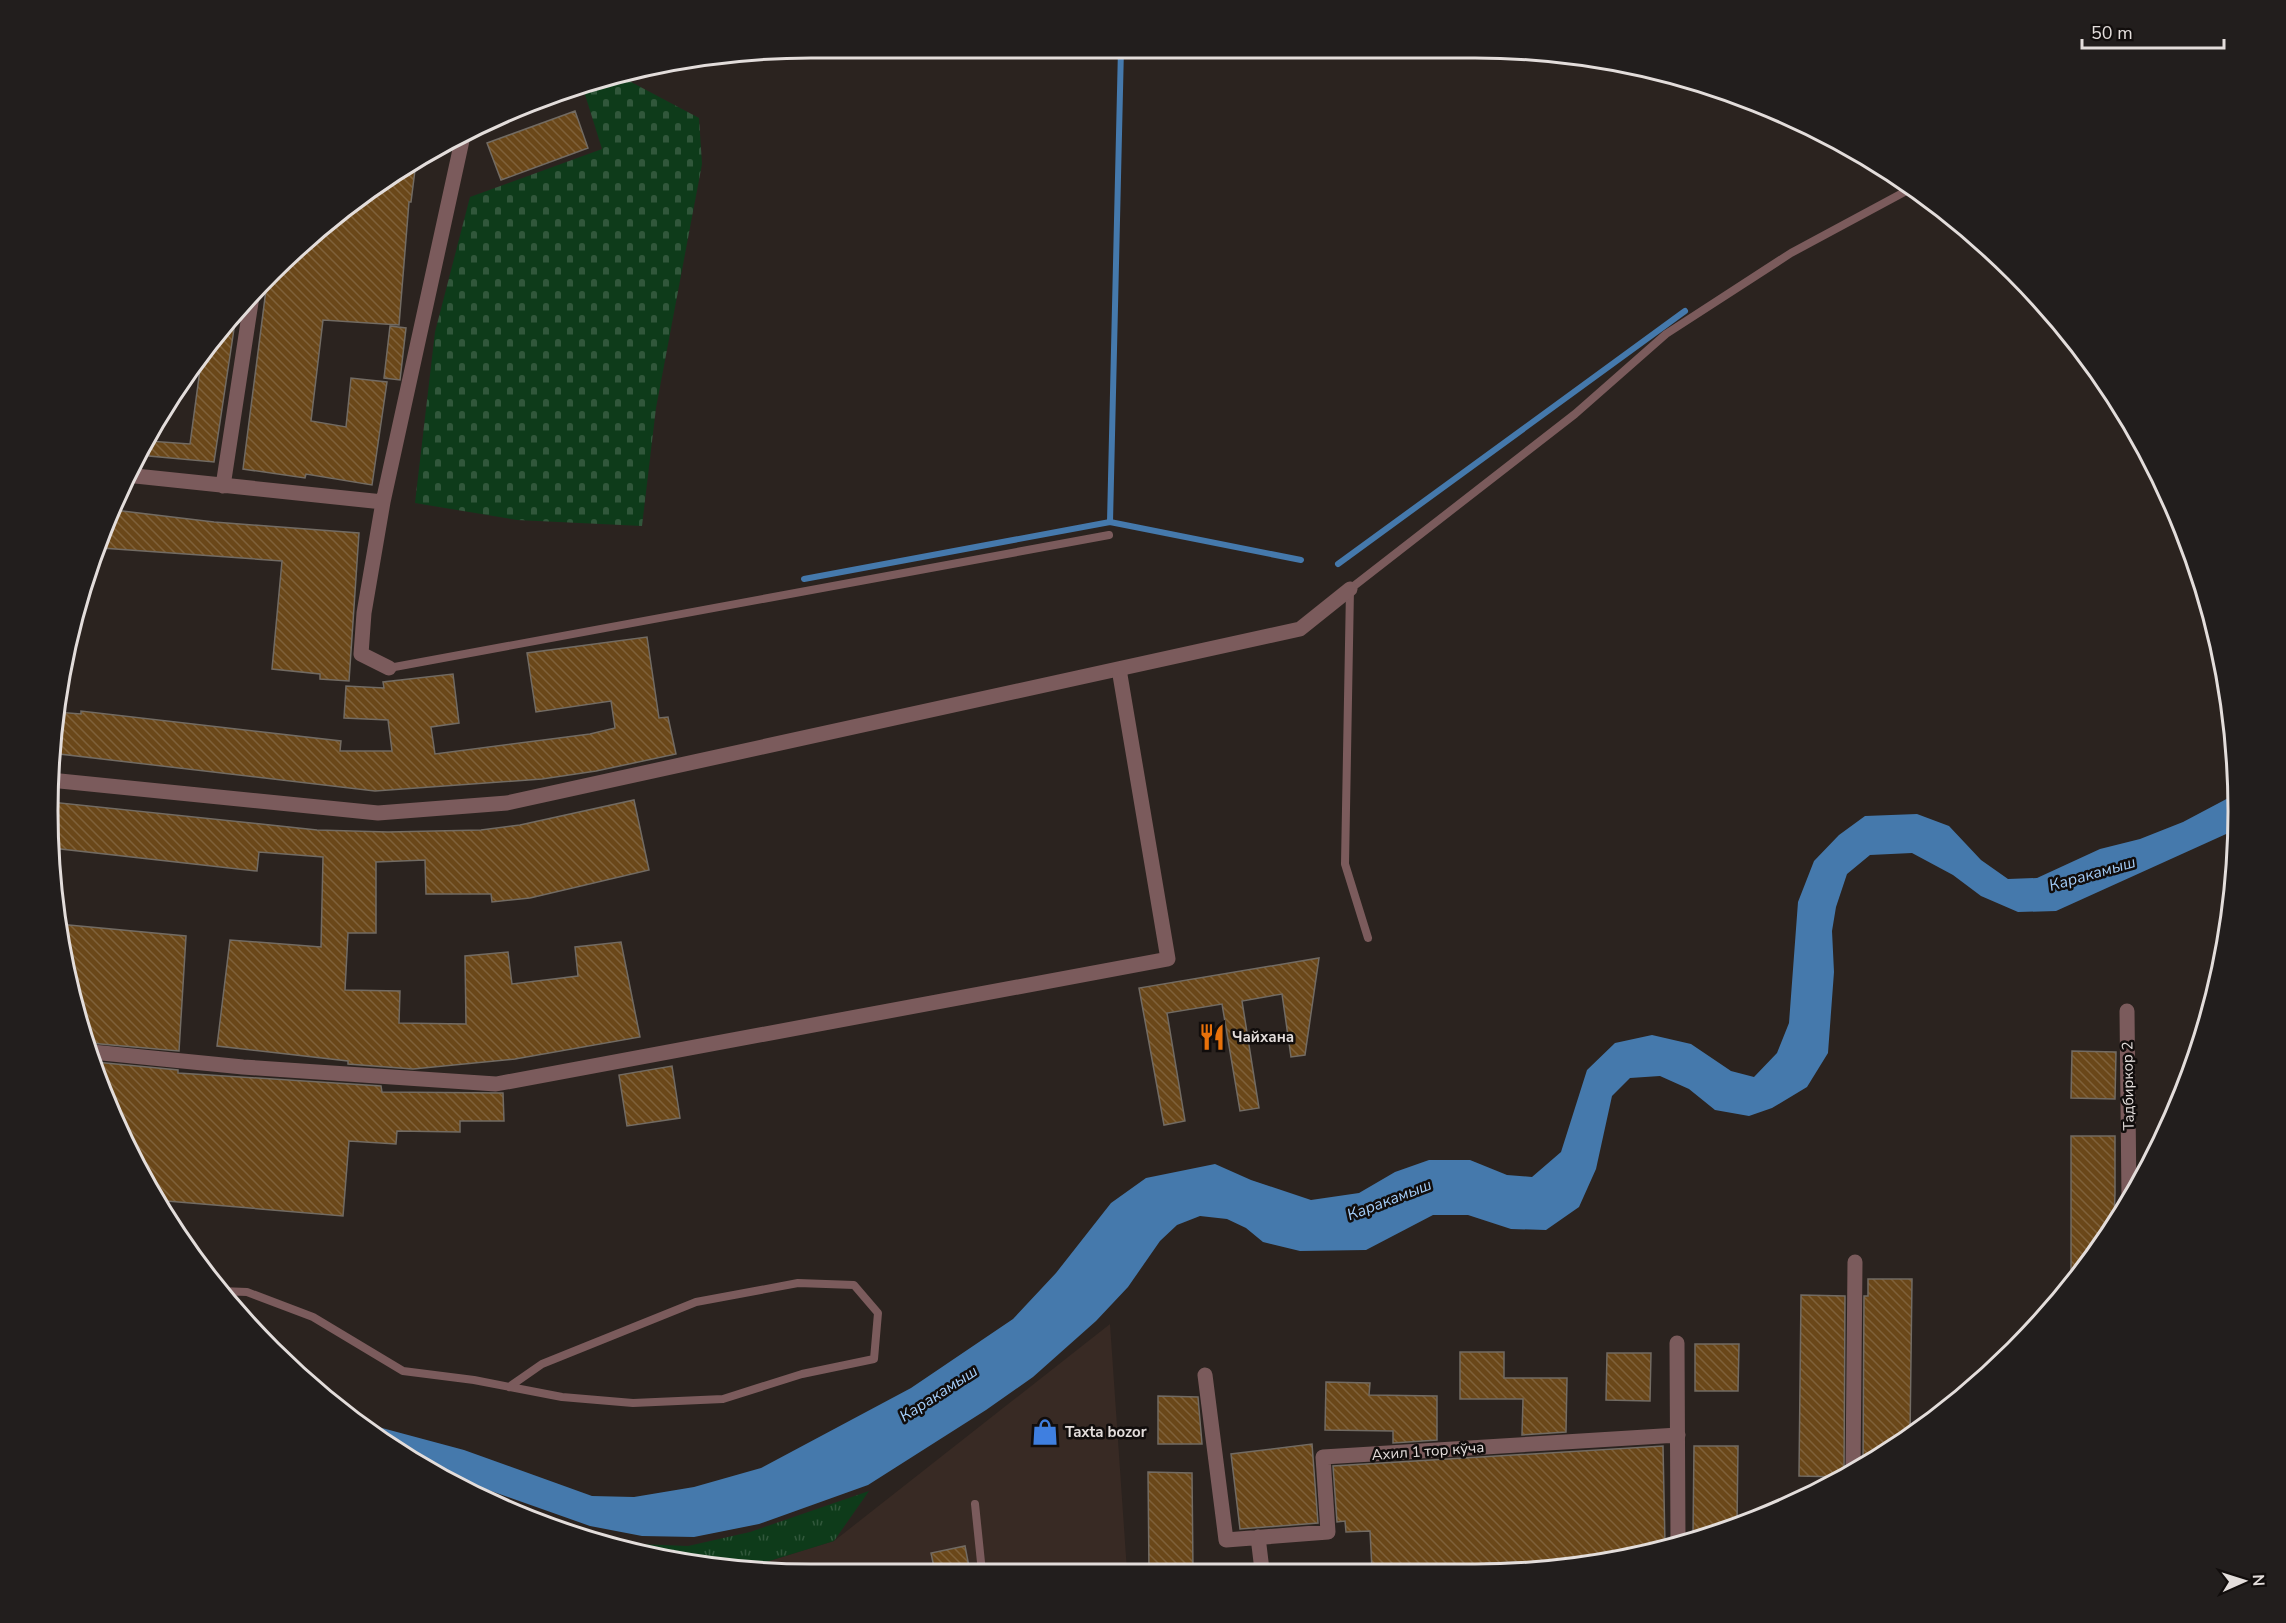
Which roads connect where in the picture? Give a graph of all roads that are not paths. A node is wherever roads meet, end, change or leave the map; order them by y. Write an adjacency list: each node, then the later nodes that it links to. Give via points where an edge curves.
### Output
1 (461, 145): 6 (street)
2 (1903, 193): 8 (lane, via 1791,253 1666,334 1575,414)
3 (250, 310): 5 (street)
4 (137, 476): 5 (street)
5 (223, 486): 6 (street)
6 (383, 502): 9 (street, via 361,654)
7 (1108, 535): 9 (lane)
8 (1350, 589): 10 (street, via 1300,629); 12 (lane, via 1345,864)
9 (389, 668)
10 (1119, 669): 11 (street, via 507,802 378,813); 14 (street, via 1168,959 496,1084)
11 (59, 781)
12 (1368, 938)
13 (2127, 1011): 15 (street, Тадбиркор 2)
14 (98, 1053)
15 (2129, 1185)
16 (1855, 1262): 22 (street)
17 (231, 1291): 20 (lane, via 247,1292 313,1317 403,1371)
18 (1677, 1343): 21 (street)
19 (1205, 1374): 25 (street, Ахил 1 тор кўча, via 1226,1540)
20 (509, 1387): 20 (lane, via 562,1397 633,1403 723,1399 802,1374 874,1359 878,1313 854,1284 798,1283 696,1302 542,1364)
21 (1678, 1435): 24 (street); 25 (street, Ахил 1 тор кўча, via 1323,1457 1328,1532)
22 (1853, 1463)
23 (975, 1504): 26 (lane)
24 (1678, 1536)
25 (1258, 1537): 27 (street)
26 (981, 1564)
27 (1261, 1564)

